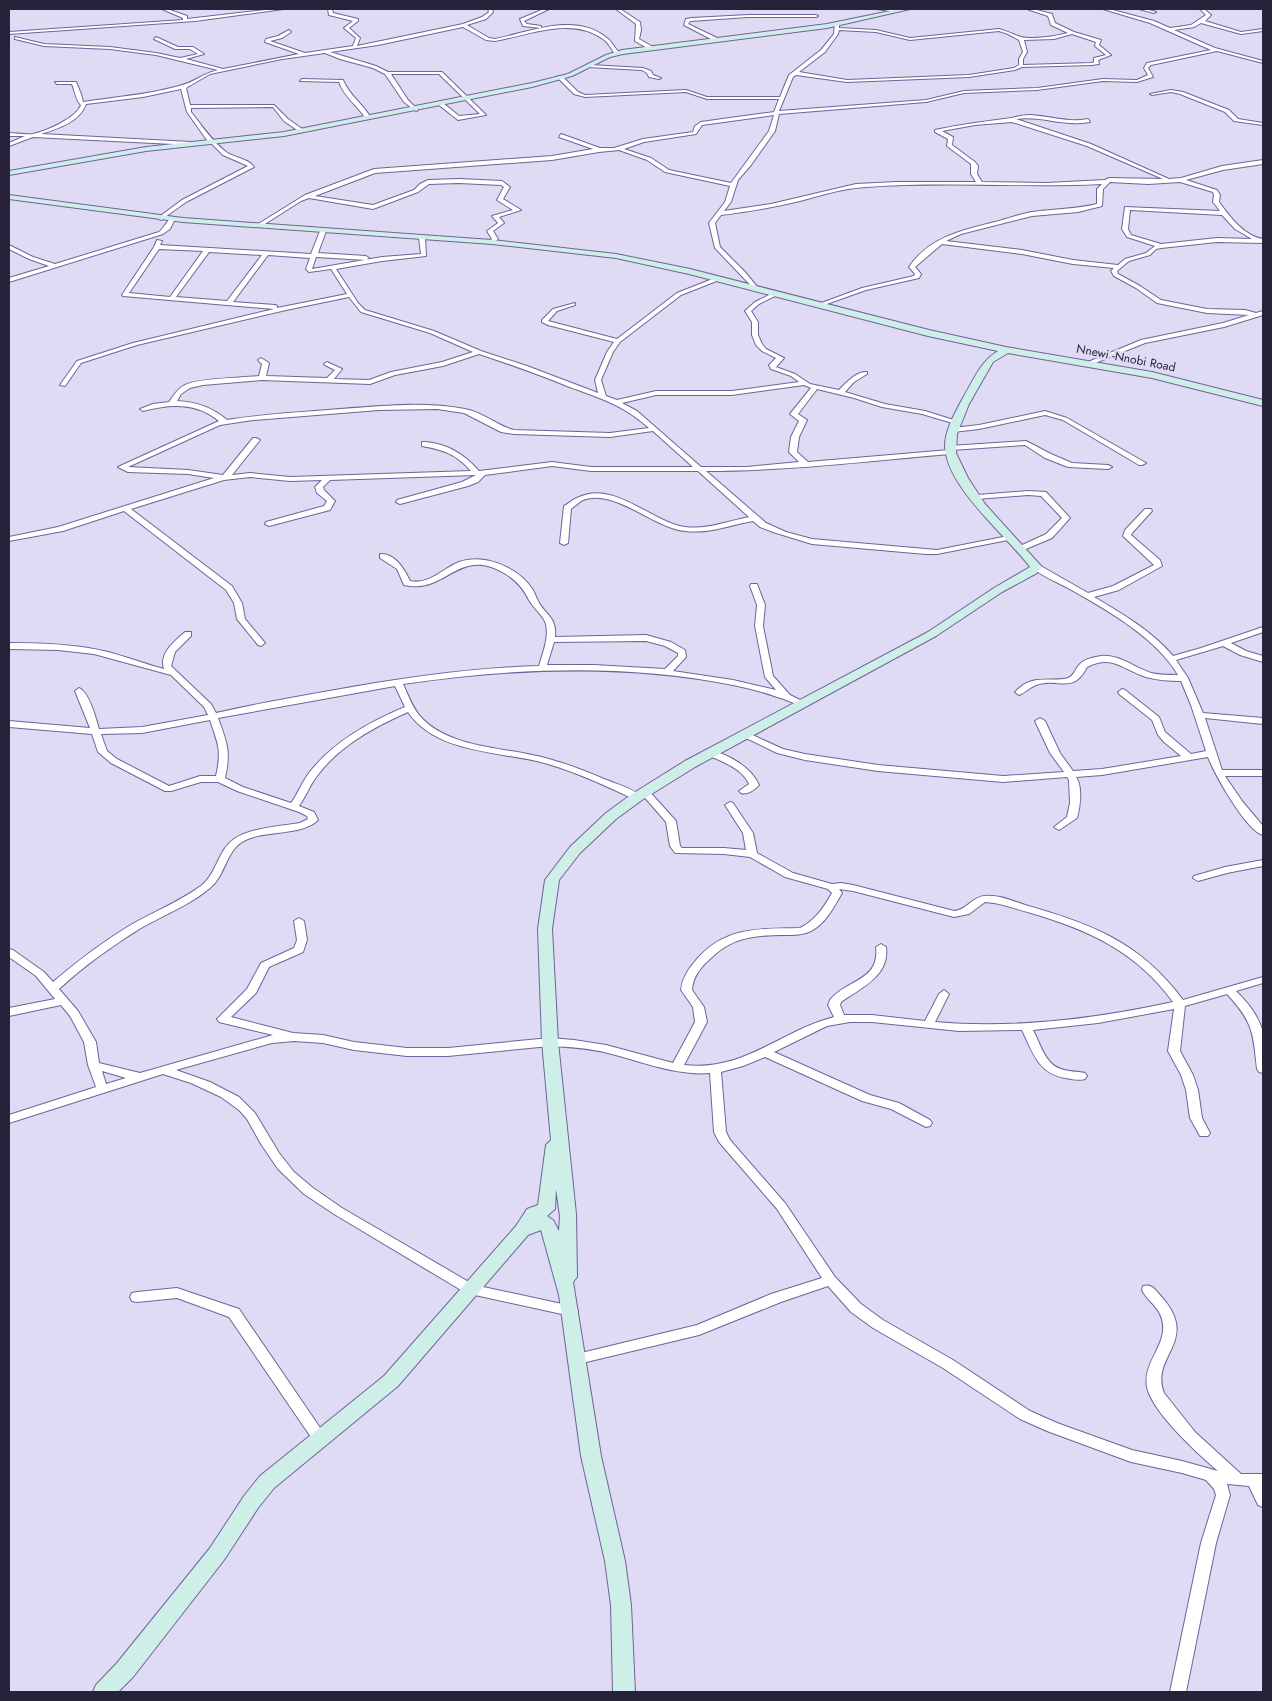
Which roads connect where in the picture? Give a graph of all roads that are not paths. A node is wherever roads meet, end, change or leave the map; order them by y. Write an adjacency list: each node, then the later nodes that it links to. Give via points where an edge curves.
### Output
1 (164, 9): 17 (street, via 185,17)
2 (282, 9): 13 (street)
3 (330, 9): 32 (street, via 331,14 356,20 346,28 358,38)
4 (490, 9): 19 (street, via 484,18)
5 (547, 9): 21 (street, via 522,20 525,25)
6 (618, 9): 33 (street, via 636,20 639,26 637,40)
7 (879, 9): 14 (street)
8 (907, 9): 14 (street)
9 (1028, 9): 25 (street, via 1050,15 1053,24)
10 (1105, 9): 22 (street)
11 (1142, 9): 15 (street)
12 (1202, 9): 18 (street, via 1208,15)
13 (242, 11): 17 (street)
14 (896, 11): 20 (street)
15 (1154, 12)
16 (816, 16): 31 (street, via 732,16 688,20 685,26)
17 (185, 20): 26 (street)
18 (1202, 21): 22 (street); 23 (street, via 1241,33)
19 (463, 25): 21 (street, via 492,40); 32 (street)
20 (838, 27): 29 (street, via 910,38 999,30); 31 (street); 43 (street, via 823,51)
21 (543, 28): 36 (street, via 592,29 606,38)
22 (1168, 30): 34 (street)
23 (1263, 30)
24 (289, 31): 37 (street, via 267,42)
25 (1072, 33): 29 (street, via 1054,38); 41 (street, via 1099,41 1097,45 1109,55 1096,59 1097,63 1092,64)
26 (9, 34): 27 (street)
27 (17, 38): 30 (street); 38 (street, via 44,45 110,48)
28 (156, 38): 38 (street, via 177,48 191,48 202,54)
29 (1021, 40): 41 (street, via 1025,52)
30 (9, 41)
31 (714, 41): 33 (street)
32 (357, 48): 35 (street)
33 (651, 48): 36 (street)
34 (1217, 50): 39 (street); 57 (street, via 1149,64 1146,68 1151,76 1144,80 1103,80 1037,89 964,92 926,102)
35 (326, 52): 37 (street); 44 (street)
36 (617, 53): 40 (street)
37 (306, 55): 42 (street)
38 (182, 59): 42 (street)
39 (1263, 62)
40 (590, 66): 45 (street); 46 (street, via 643,69)
41 (1021, 66): 43 (street, via 970,76 847,81)
42 (225, 70): 49 (street, via 206,74)
43 (794, 73): 51 (street)
44 (388, 74): 52 (street, via 439,72); 56 (street, via 404,101)
45 (560, 77): 51 (street, via 576,94 585,96 686,91 707,98); 52 (street)
46 (659, 78)
47 (302, 80): 58 (street, via 341,81 343,88)
48 (57, 83): 53 (street, via 74,83)
49 (183, 87): 53 (street); 55 (street)
50 (1152, 94): 61 (street, via 1181,93 1227,111 1236,120)
51 (782, 98): 57 (street)
52 (467, 99): 54 (street); 54 (street, via 484,115 458,118)
53 (82, 104): 64 (street, via 80,113 57,127)
54 (441, 104): 56 (street)
55 (188, 107): 62 (street, via 274,106); 66 (street, via 192,118)
56 (416, 110): 58 (street)
57 (776, 113): 69 (street, via 701,124 697,126 697,132 644,141); 77 (street, via 772,131)
58 (368, 118): 62 (street)
59 (1007, 120): 60 (street, via 1029,115 1067,124); 74 (street, via 1089,144); 75 (street, via 937,132 951,138 949,146 973,163)
60 (1088, 121)
61 (1263, 124)
62 (302, 131): 66 (street)
63 (9, 134): 64 (street)
64 (29, 136): 67 (street); 68 (street)
65 (561, 136): 70 (street)
66 (212, 142): 67 (street); 82 (street, via 225,154 251,167 184,201)
67 (191, 144): 72 (street)
68 (9, 145)
69 (620, 149): 70 (street); 77 (street, via 667,171)
70 (600, 150): 78 (street, via 552,158 382,169)
71 (1263, 162): 73 (street, via 1222,168)
72 (9, 173)
73 (1177, 180): 74 (street); 81 (street, via 1215,191 1216,202)
74 (1165, 181): 76 (street)
75 (978, 182)
76 (1107, 182): 80 (street, via 1057,185 941,182 866,186 835,189 757,209); 90 (street, via 1099,192 1100,205 1032,214 959,233)
77 (733, 185): 80 (street, via 728,202)
78 (307, 196): 84 (street); 89 (street, via 373,207 416,191 428,182 502,183 507,187 500,200 518,210 495,216 501,222 490,231 495,239)
79 (9, 197): 82 (main road, Nnewi -Nnobi Road)
80 (720, 213): 103 (street, via 712,223 717,247)
81 (1224, 213): 88 (street, via 1234,227); 91 (street, via 1127,208 1125,229 1129,236)
82 (161, 218): 83 (main road, Nnewi -Nnobi Road)
83 (172, 219): 84 (main road, Nnewi -Nnobi Road); 86 (street, via 168,228)
84 (258, 226): 85 (main road, Nnewi -Nnobi Road)
85 (323, 231): 87 (main road, Nnewi -Nnobi Road); 96 (street)
86 (160, 233): 93 (street); 98 (street)
87 (422, 238): 89 (main road, Nnewi -Nnobi Road); 97 (street, via 424,255)
88 (1263, 241): 91 (street, via 1205,240)
89 (492, 242): 101 (main road, Nnewi -Nnobi Road, via 616,256)
90 (941, 242): 99 (street); 109 (street, via 914,264 912,267 917,277 864,289)
91 (1161, 246): 99 (street, via 1144,256 1127,260)
92 (9, 247): 98 (street)
93 (157, 247): 94 (street); 106 (street, via 125,295)
94 (207, 250): 95 (street); 106 (street)
95 (266, 254): 96 (street); 107 (street)
96 (313, 256): 97 (street); 100 (street, via 310,271)
97 (382, 260): 100 (street)
98 (55, 266): 102 (street)
99 (1120, 267): 112 (street, via 1114,271 1116,275 1159,302 1197,310)
100 (333, 268): 105 (street)
101 (717, 279): 103 (main road, Nnewi -Nnobi Road); 113 (street, via 679,294)
102 (9, 280)
103 (756, 289): 104 (main road, Nnewi -Nnobi Road)
104 (775, 294): 109 (main road, Nnewi -Nnobi Road); 124 (street, via 748,311 755,322 756,340 764,350 781,358 772,367)
105 (351, 295): 110 (street); 116 (street, via 363,311 432,332)
106 (172, 299): 107 (street)
107 (229, 304): 110 (street)
108 (573, 304): 113 (street, via 556,310 544,321)
109 (819, 306): 114 (main road, Nnewi -Nnobi Road)
110 (286, 308): 125 (street, via 143,342 79,362)
111 (1263, 313): 112 (street)
112 (1255, 315): 119 (street, via 1224,325 1143,340)
113 (618, 341): 128 (street, via 598,380)
114 (983, 345): 115 (main road, Nnewi -Nnobi Road); 118 (main road)
115 (1006, 350): 118 (main road); 119 (main road, Nnewi -Nnobi Road)
116 (479, 352): 123 (street, via 393,373 374,381); 128 (street)
117 (261, 360): 122 (street, via 266,363)
118 (990, 360): 134 (main road)
119 (1090, 363): 131 (main road, Nnewi -Nnobi Road, via 1194,384)
120 (326, 364): 123 (street, via 339,369)
121 (865, 373): 127 (street)
122 (262, 378): 123 (street); 130 (street, via 188,386)
123 (329, 380)
124 (805, 383): 126 (street); 129 (street, via 732,393 656,393)
125 (63, 385)
126 (815, 387): 127 (street); 140 (street, via 794,415 802,418 803,422 795,437 793,452)
127 (840, 393): 134 (street, via 884,406 923,412)
128 (603, 398): 129 (street)
129 (616, 402): 135 (street, via 635,412)
130 (172, 403): 132 (street); 133 (street, via 206,408)
131 (1263, 403)
132 (142, 409)
133 (224, 421): 135 (street, via 417,406 466,411 514,432 605,435); 144 (street, via 122,467)
134 (954, 426): 138 (main road); 139 (street, via 979,427 1045,413 1065,419)
135 (655, 429): 142 (street)
136 (256, 440): 144 (street)
137 (425, 444): 143 (street, via 453,451)
138 (950, 450): 140 (street); 141 (street, via 1026,443 1071,465); 146 (main road, via 959,473)
139 (1142, 463)
140 (808, 464): 142 (street)
141 (1108, 467)
142 (702, 470): 143 (street, via 591,469 552,464); 150 (street)
143 (480, 473): 145 (street); 147 (street, via 475,480 465,484)
144 (224, 477): 145 (street, via 250,475 290,480); 148 (street)
145 (330, 477): 151 (street, via 319,487 331,501 327,508)
146 (977, 497): 153 (main road); 155 (street, via 1043,494 1064,515 1065,521 1049,536)
147 (400, 502)
148 (126, 509): 152 (street, via 60,529); 163 (street, via 228,588 238,603 241,619)
149 (1148, 511): 159 (street, via 1127,536 1158,566 1116,588)
150 (755, 518): 153 (street, via 771,528 807,541 926,552); 154 (street, via 684,529 615,499 588,497 567,508)
151 (269, 524)
152 (9, 538)
153 (1008, 538): 155 (main road)
154 (564, 543)
155 (1021, 549): 157 (main road)
156 (383, 556): 162 (street, via 400,568 407,583 413,585 427,584 467,562 486,563 509,573 530,592 550,623)
157 (1036, 567): 159 (street); 177 (main road, via 932,634)
158 (754, 586): 176 (street, via 762,605 759,626 769,677)
159 (1087, 596): 166 (street, via 1139,631)
160 (1263, 629): 164 (street)
161 (188, 634): 170 (street, via 166,658 167,667)
162 (549, 640): 168 (street); 169 (street, via 646,638 682,652 682,657)
163 (261, 643)
164 (1224, 643): 166 (street); 167 (street)
165 (9, 646): 170 (street, via 74,649)
166 (1171, 659): 171 (street)
167 (1263, 659)
168 (542, 669): 169 (street); 172 (street, via 442,676)
169 (668, 671): 176 (street, via 738,683)
170 (173, 673): 180 (street, via 208,706)
171 (1184, 678): 174 (street, via 1151,676 1118,660 1102,658 1083,665 1076,678 1070,681 1036,682); 179 (street)
172 (398, 683): 178 (street); 180 (street)
173 (79, 691): 184 (street)
174 (1019, 692)
175 (1122, 692): 188 (street, via 1156,719 1167,740)
176 (786, 696): 177 (street)
177 (802, 703): 185 (main road)
178 (409, 708): 194 (street, via 434,732 483,748 561,765); 196 (street, via 380,721 334,753 314,773)
179 (1198, 715): 182 (street); 187 (street)
180 (213, 716): 184 (street, via 142,730); 192 (street, via 224,747)
181 (1040, 721): 191 (street, via 1055,753)
182 (1263, 722)
183 (9, 724): 184 (street)
184 (96, 732): 192 (street, via 103,752 114,761 164,787 172,789 200,779)
185 (745, 735): 186 (main road); 191 (street, via 796,755 878,768 1003,779)
186 (711, 753): 193 (street, via 740,769 753,781 754,785); 194 (main road)
187 (1212, 754): 188 (street); 189 (street)
188 (1189, 757): 191 (street)
189 (1219, 773): 190 (street); 198 (street)
190 (1263, 773)
191 (1072, 774): 197 (street, via 1073,814)
192 (220, 779): 196 (street)
193 (744, 791)
194 (641, 794): 199 (street, via 671,821 675,846 679,851); 217 (main road, via 611,816 575,850 552,880 545,929)
195 (730, 805): 199 (street, via 748,833)
196 (293, 807): 207 (street, via 311,814 313,820 237,841 210,884 107,946)
197 (1060, 827)
198 (1263, 832)
199 (752, 854): 202 (street, via 789,875)
200 (1263, 863): 201 (street)
201 (1198, 878)
202 (832, 887): 211 (street, via 853,888 954,914 968,911 985,899 1071,921 1128,950 1154,971); 220 (street, via 837,893 810,929 736,936 710,950 687,982 686,990 698,1007 701,1022)
203 (299, 921): 216 (street, via 302,940 299,950 265,965 252,991 223,1018)
204 (881, 947): 213 (street, via 884,956 875,972 836,1000 834,1005)
205 (9, 952): 207 (street, via 40,974)
206 (1263, 980): 208 (street)
207 (53, 988): 210 (street)
208 (1229, 990): 211 (street); 222 (street, via 1250,1013 1259,1031)
209 (944, 994): 214 (street)
210 (64, 1001): 212 (street); 219 (street, via 90,1042)
211 (1180, 1004): 215 (street); 230 (street, via 1174,1051 1187,1075 1196,1118)
212 (9, 1012)
213 (841, 1020): 214 (street, via 861,1018); 218 (street, via 820,1026)
214 (928, 1024): 215 (street, via 978,1028)
215 (1026, 1026): 224 (street, via 1048,1067)
216 (294, 1037): 217 (street, via 407,1052 448,1052); 223 (street, via 240,1047)
217 (550, 1042): 220 (street, via 583,1044); 228 (main road)
218 (765, 1052): 221 (street, via 747,1062); 229 (street, via 866,1098 895,1106)
219 (94, 1065): 225 (street); 226 (street)
220 (677, 1067): 221 (street)
221 (715, 1069): 233 (street, via 720,1132 725,1142 781,1206)
222 (1263, 1069)
223 (163, 1070): 225 (street); 234 (street, via 224,1092 254,1119 268,1147 293,1179 321,1201)
224 (1081, 1076)
225 (140, 1077): 226 (street)
226 (102, 1089): 227 (street)
227 (9, 1120)
228 (557, 1122): 231 (main road); 232 (main road)
229 (926, 1124)
230 (1204, 1133)
231 (545, 1216): 232 (main road, via 556,1206); 234 (main road, via 522,1230); 237 (main road)
232 (567, 1216): 237 (main road)
233 (830, 1280): 238 (street, via 699,1330); 240 (street, via 856,1308 878,1324 948,1364 1025,1415 1131,1456)
234 (471, 1289): 237 (street); 239 (main road, via 391,1381)
235 (1148, 1290): 241 (street, via 1167,1312 1171,1330 1168,1344 1153,1374 1154,1389 1167,1409 1208,1454)
236 (138, 1297): 239 (street, via 178,1293 234,1313)
237 (570, 1303): 238 (main road)
238 (578, 1359): 245 (main road, via 592,1456 615,1561 621,1605)
239 (320, 1439): 244 (main road, via 268,1482 217,1554)
240 (1211, 1476): 241 (street); 246 (street, via 1221,1486 1223,1495)
241 (1239, 1480): 242 (street)
242 (1259, 1480): 243 (street)
243 (1263, 1501)
244 (104, 1692)
245 (624, 1692)
246 (1178, 1692)

